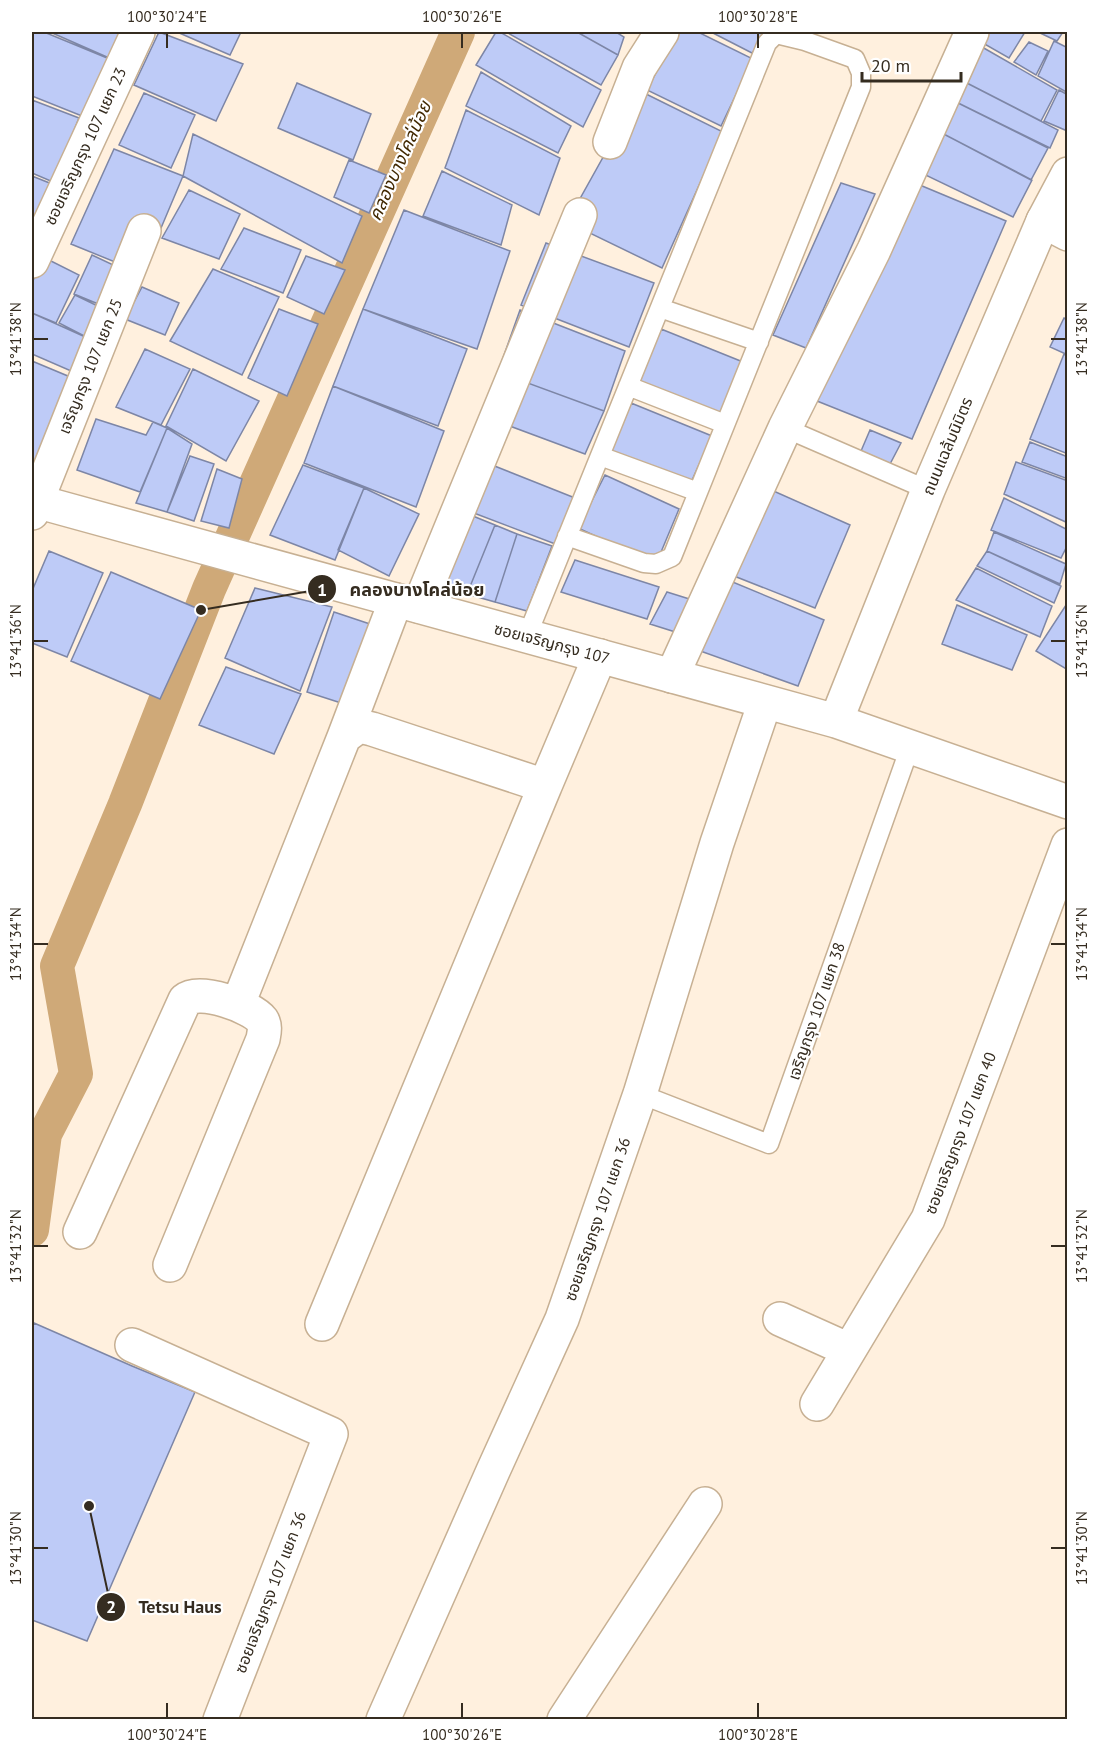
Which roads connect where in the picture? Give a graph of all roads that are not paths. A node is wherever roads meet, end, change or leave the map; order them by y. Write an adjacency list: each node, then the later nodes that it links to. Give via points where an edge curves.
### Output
1 (138, 32): 9 (street, ซอยเจริญกรุง 107 แยก 23)
2 (662, 32): 4 (street, via 639,68)
3 (972, 32): 14 (street, via 874,250)
4 (610, 142)
5 (1068, 174): 7 (street, ถนนแฉล้มนิมิตร)
6 (580, 215): 20 (street)
7 (1055, 227): 16 (street, ถนนแฉล้มนิมิตร)
8 (144, 231): 18 (street, เจริญกรุง 107 แยก 25)
9 (32, 261)
10 (660, 308): 11 (lane); 11 (lane, via 767,43 776,34 825,48 855,59 861,87); 12 (lane)
11 (759, 342): 13 (lane)
12 (628, 386): 13 (lane); 15 (lane)
13 (725, 424): 17 (lane)
14 (785, 428): 16 (lane); 23 (street)
15 (600, 456): 17 (lane); 19 (lane)
16 (928, 490): 25 (street, ถนนแฉล้มนิมิตร)
17 (698, 492): 19 (lane, via 672,557 656,564)
18 (33, 505): 20 (street, ซอยเจริญกรุง 107)
19 (567, 536): 21 (lane)
20 (407, 603): 21 (street, ซอยเจริญกรุง 107); 26 (street)
21 (527, 636): 22 (street, ซอยเจริญกรุง 107)
22 (600, 656): 23 (street, ซอยเจริญกรุง 107); 28 (street)
23 (672, 676): 24 (street, ซอยเจริญกรุง 107)
24 (765, 702): 25 (street, ซอยเจริญกรุง 107); 32 (street, ซอยเจริญกรุง 107 แยก 36)
25 (836, 721): 27 (street, ซอยเจริญกรุง 107)
26 (344, 737): 28 (street, via 359,726 372,729); 31 (street)
27 (910, 747): 29 (street, ซอยเจริญกรุง 107); 32 (lane, เจริญกรุง 107 แยก 38, via 769,1144)
28 (545, 786): 36 (street)
29 (1066, 797)
30 (1068, 845): 38 (street, ซอยเจริญกรุง 107 แยก 40, via 928,1219)
31 (238, 1004): 33 (street, via 200,995 190,995 185,1000); 34 (street, via 262,1021 263,1039)
32 (640, 1094): 42 (street, ซอยเจริญกรุง 107 แยก 36, via 562,1319)
33 (81, 1232)
34 (170, 1265)
35 (780, 1319): 38 (street)
36 (322, 1324)
37 (132, 1345): 41 (street, ซอยเจริญกรุง 107 แยก 36, via 331,1434)
38 (849, 1350): 39 (street, ซอยเจริญกรุง 107 แยก 40)
39 (817, 1404)
40 (705, 1504): 43 (street)
41 (220, 1719)
42 (383, 1719)
43 (564, 1719)

